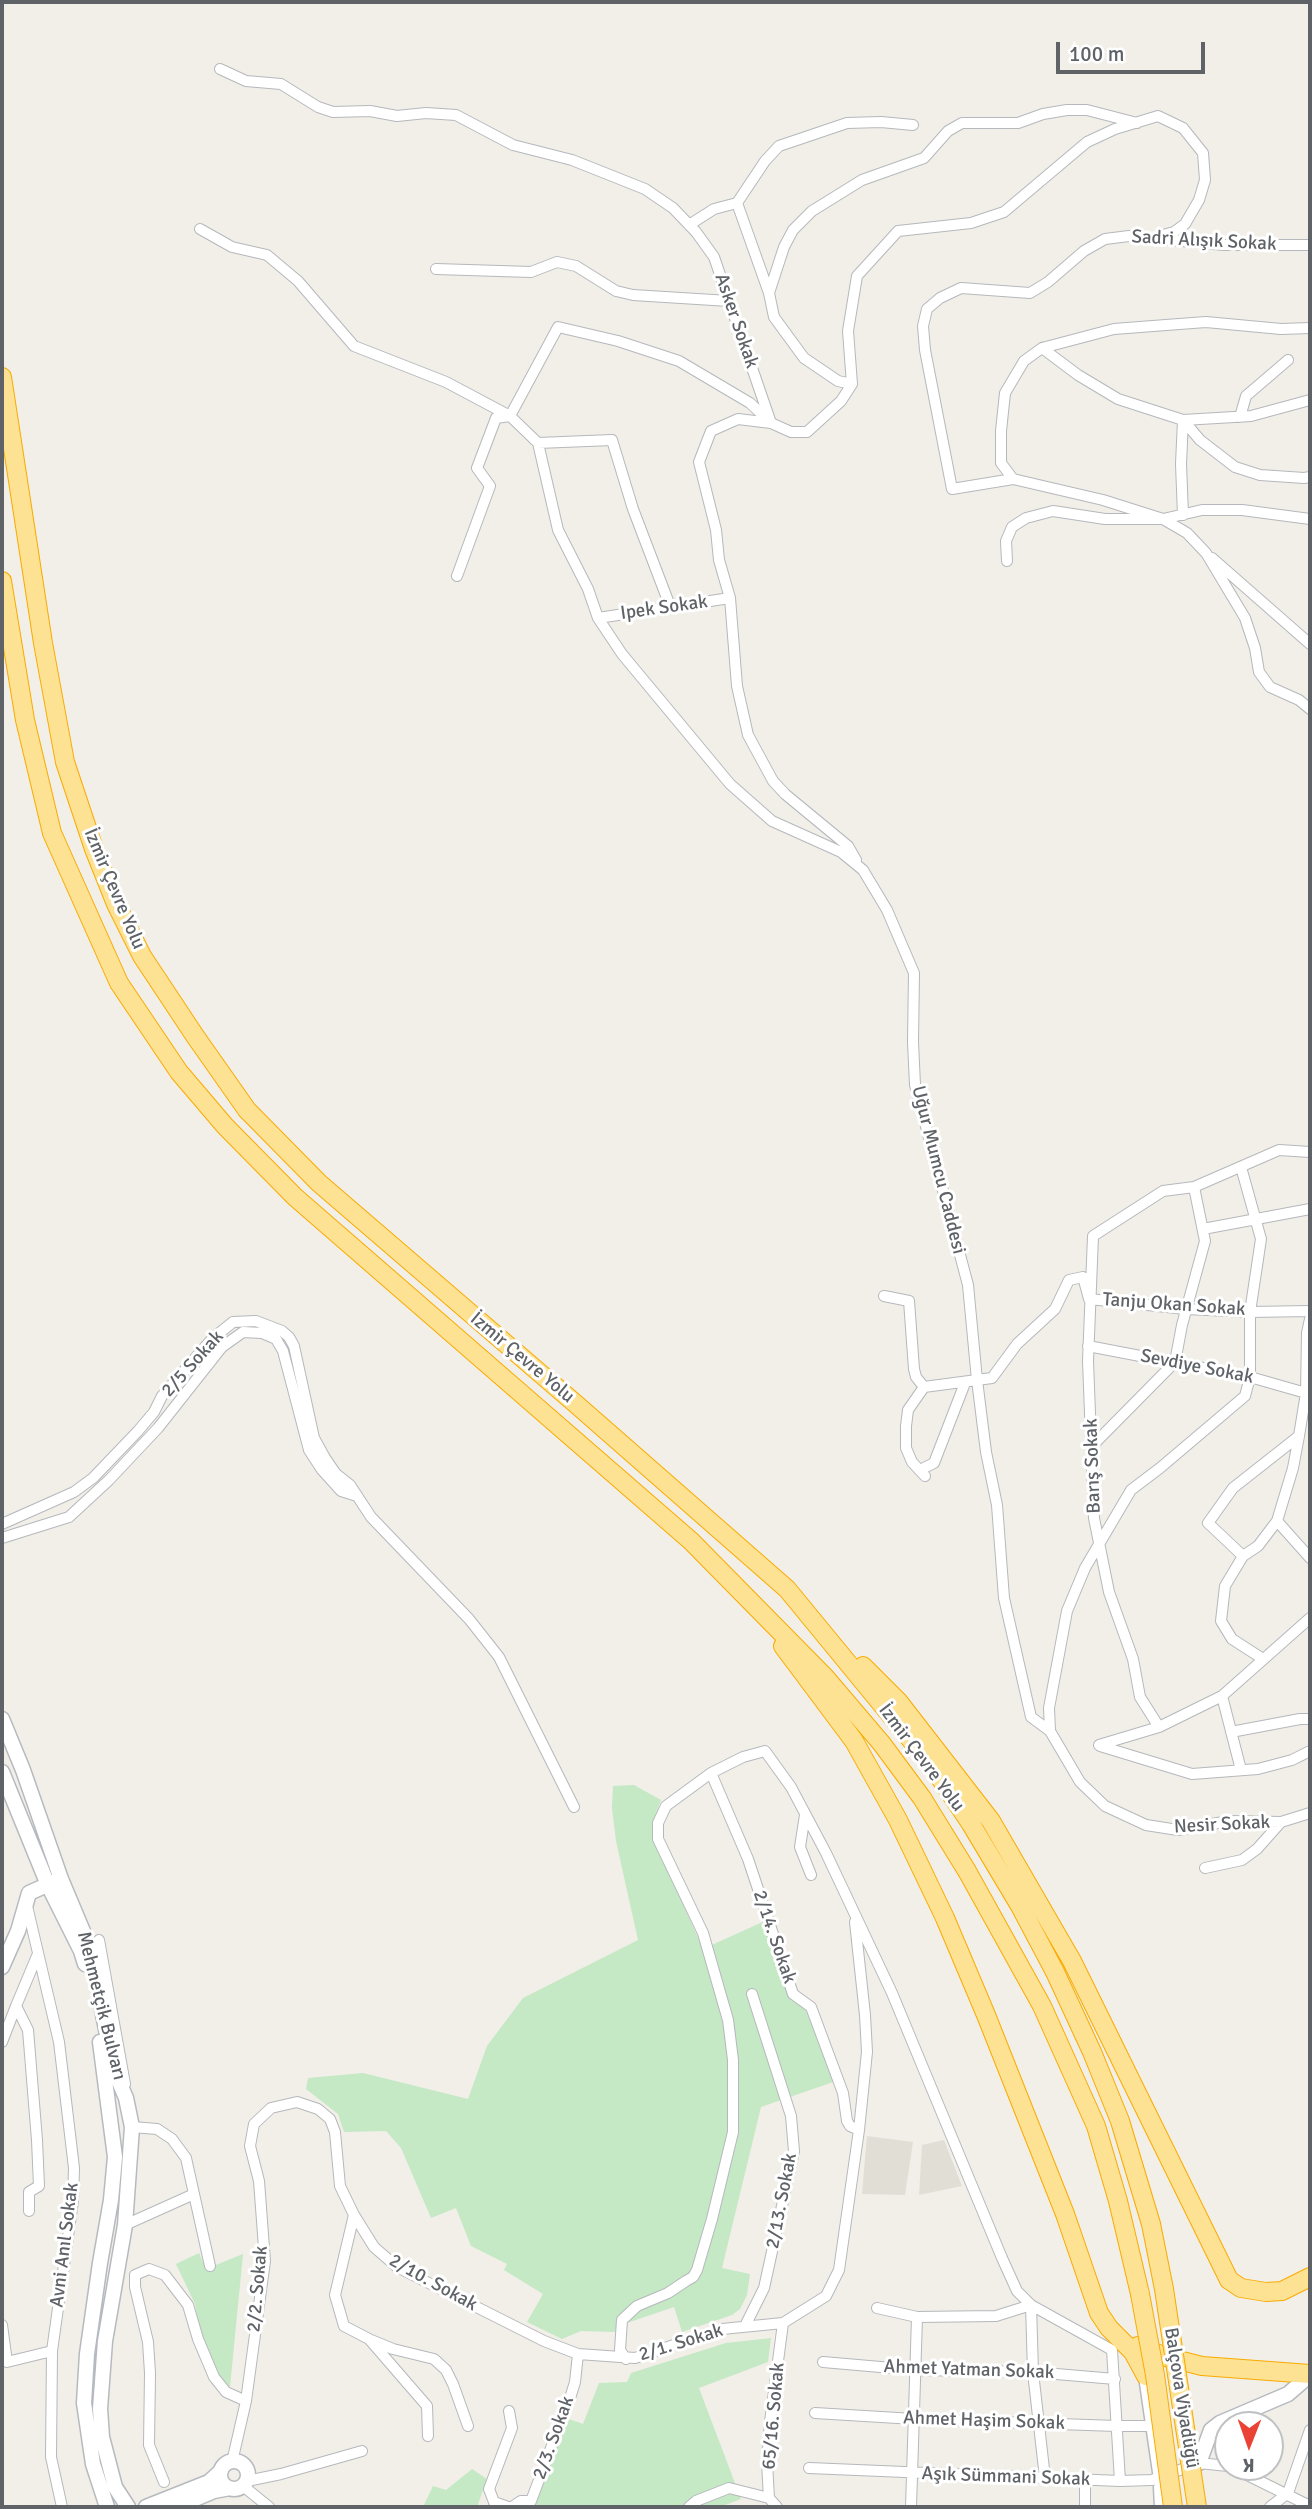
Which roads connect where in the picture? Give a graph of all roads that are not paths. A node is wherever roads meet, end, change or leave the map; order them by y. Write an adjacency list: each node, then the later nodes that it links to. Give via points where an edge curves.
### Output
1 (220, 69): 5 (street, Asker Sokak, via 246,81 281,84 333,112 456,115 513,145 572,160 645,189)
2 (1137, 123): 7 (street, via 1158,116 1184,128 1203,153 1205,180 1185,223 1174,232); 10 (street, via 1087,110 1043,114 1018,123 962,123 948,131 924,158 862,180 812,211 784,247); 16 (street, via 1087,142 1004,212 971,223 898,231 857,276 848,331)
3 (913, 125): 4 (street, via 847,123 779,146)
4 (737, 203): 5 (street, via 714,209); 10 (street)
5 (689, 225): 11 (street, Asker Sokak, via 714,257)
6 (200, 229): 18 (street, via 232,247 267,255 298,281 354,346 446,382)
7 (1148, 238): 8 (street, Sadri Alışık Sokak, via 1224,245); 24 (street, Sadri Alışık Sokak, via 1105,239 1030,293 961,288 927,309 925,350 952,489)
8 (1310, 245)
9 (436, 269): 11 (street, via 531,272 557,262 576,266 606,286 633,295)
10 (769, 293): 16 (street, via 774,317 804,358 838,381)
11 (729, 301): 21 (street, Asker Sokak)
12 (1310, 328): 13 (street, via 1192,323 1114,329)
13 (1042, 348): 20 (street, via 1118,399); 24 (street, via 1024,360 1005,393 1001,463)
14 (1288, 360): 19 (street, via 1246,396)
15 (2, 377): 67 (highway, İzmir Çevre Yolu, via 65,762 94,849 142,956 247,1110 319,1184)
16 (852, 384): 21 (street, via 841,401 807,432 790,432)
17 (1310, 400): 19 (street)
18 (510, 416): 21 (street, via 558,327 679,361 750,403); 22 (street); 30 (street, via 496,418 477,468 490,486)
19 (1240, 417): 20 (street)
20 (1183, 420): 23 (street, via 1235,467 1260,475); 25 (street)
21 (771, 423): 32 (street, via 738,419 711,431 699,461)
22 (538, 443): 33 (street, via 612,440); 34 (street, Uğur Mumcu Caddesi, via 558,530)
23 (1310, 477)
24 (1013, 479): 26 (street)
25 (1183, 515): 26 (street); 27 (street, via 1242,510)
26 (1163, 519): 28 (street, via 1187,533); 29 (street, via 1105,519 1053,511 1026,518 1012,527 1006,541)
27 (1310, 519)
28 (1206, 553): 35 (street); 36 (street, via 1245,618 1259,672 1270,687)
29 (1007, 561)
30 (457, 576)
31 (2, 581): 68 (highway, İzmir Çevre Yolu, via 25,720 52,833 119,983 179,1072 295,1197 691,1541)
32 (730, 598): 33 (street, Ipek Sokak); 37 (street, via 737,686 748,735 773,781 848,846)
33 (670, 606): 34 (street, Ipek Sokak)
34 (598, 618): 37 (street, Uğur Mumcu Caddesi, via 622,654 730,784 772,821 841,852)
35 (1310, 643)
36 (1310, 709)
37 (863, 870): 54 (street, Uğur Mumcu Caddesi, via 887,910 914,973 915,1085 968,1285)
38 (1310, 1152): 39 (street, via 1279,1150)
39 (1241, 1167): 40 (street); 42 (street)
40 (1194, 1187): 43 (street); 45 (street, Barış Sokak, via 1163,1191 1093,1236)
41 (1310, 1209): 42 (street)
42 (1256, 1219): 43 (street); 48 (street, via 1261,1239)
43 (1203, 1229): 46 (street, via 1205,1241)
44 (884, 1296): 56 (street, via 909,1301 914,1369)
45 (1089, 1298): 46 (street, Tanju Okan Sokak); 50 (street, Barış Sokak); 54 (street, Tanju Okan Sokak, via 1083,1277 1069,1280 1055,1309 1017,1344 992,1378)
46 (1186, 1309): 48 (street, Tanju Okan Sokak); 51 (street)
47 (1310, 1311): 48 (street, Tanju Okan Sokak)
48 (1250, 1312): 52 (street)
49 (1310, 1319): 53 (street)
50 (1088, 1346): 51 (street, Sevdiye Sokak); 59 (street, Barış Sokak)
51 (1175, 1362): 52 (street, Sevdiye Sokak); 59 (street)
52 (1250, 1377): 57 (street, Sevdiye Sokak); 64 (street, via 1245,1395 1131,1490)
53 (1308, 1378): 57 (street)
54 (977, 1380): 55 (street); 75 (street, Uğur Mumcu Caddesi, via 997,1506 1004,1598 1031,1717)
55 (965, 1383): 56 (street); 56 (street, via 934,1463 922,1473 906,1448 906,1426 908,1410)
56 (924, 1387)
57 (1306, 1393): 58 (street)
58 (1298, 1436): 61 (street); 65 (street, via 1233,1488 1208,1523)
59 (1093, 1445): 64 (street, Barış Sokak, via 1094,1518)
60 (357, 1496): 62 (street, 2/5 Sokak, via 324,1458 314,1437 289,1337 246,1320 233,1322 212,1339 138,1431 93,1478 74,1492); 63 (street, 2/5 Sokak, via 341,1491 309,1450 283,1350 276,1339 243,1332 215,1355 158,1428 69,1517); 81 (street, 2/5 Sokak, via 499,1657)
61 (1277, 1521): 65 (street, via 1258,1546); 66 (street)
62 (2, 1524)
63 (2, 1538)
64 (1101, 1543): 74 (street, Barış Sokak, via 1109,1592 1133,1659 1140,1697); 75 (street, via 1067,1611 1049,1708)
65 (1243, 1556): 70 (street, via 1225,1586 1221,1621 1232,1639)
66 (1310, 1558)
67 (787, 1589): 104 (highway, via 898,1701 991,1821 1072,1961 1229,2280 1252,2292 1266,2292 1282,2291); 105 (highway, İzmir Çevre Yolu, via 930,1763 1020,1906 1055,1972 1120,2120 1151,2224)
68 (755, 1606): 106 (highway, İzmir Çevre Yolu, via 882,1744 974,1882 1042,2006 1096,2126); 113 (highway, via 854,1741 898,1820 986,2015 1099,2313)
69 (1310, 1619): 70 (street)
70 (1264, 1659): 71 (street)
71 (1222, 1696): 74 (street); 76 (street)
72 (2, 1719): 87 (main road, Mehmetçik Bulvarı, via 23,1770)
73 (1310, 1719): 76 (street)
74 (1159, 1727): 78 (street, via 1099,1745 1192,1774)
75 (1050, 1731): 84 (street, Nesir Sokak, via 1080,1783 1105,1806 1146,1825 1178,1830 1229,1821)
76 (1231, 1731): 78 (street)
77 (1310, 1751): 78 (street, via 1280,1763)
78 (1241, 1770)
79 (2, 1772): 87 (main road, Mehmetçik Bulvarı)
80 (711, 1773): 83 (street, via 765,1751); 98 (street, 2/14. Sokak, via 748,1859 793,1994 811,2007 843,2093 847,2121); 117 (street, via 666,1806 658,1822 658,1839 703,1933 724,2008 733,2060 733,2132 697,2270 693,2277 637,2306 622,2320 620,2350)
81 (573, 1807)
82 (1310, 1813): 84 (street, Nesir Sokak)
83 (805, 1814): 86 (street, via 800,1847); 89 (street)
84 (1280, 1822): 85 (street, via 1242,1860)
85 (1205, 1868)
86 (811, 1875)
87 (55, 1882): 88 (main road, via 29,1893); 90 (main road, Mehmetçik Bulvarı)
88 (26, 1902): 91 (street, Avni Anıl Sokak); 92 (main road)
89 (853, 1911): 98 (street, via 867,2038); 107 (street, via 1002,2258 1017,2291)
90 (86, 1949): 97 (main road, Mehmetçik Bulvarı); 150 (main road, Mehmetçik Bulvarı, via 114,2157 84,2403 93,2464)
91 (37, 1955): 94 (street); 115 (street, Avni Anıl Sokak, via 59,2042 74,2168)
92 (2, 1967)
93 (752, 1994): 112 (street, 2/13. Sokak, via 791,2116 794,2151 764,2288)
94 (16, 2006): 95 (street); 100 (street, via 28,2030 37,2140 39,2186 29,2192)
95 (2, 2042)
96 (297, 2102): 101 (street, 2/10. Sokak, via 330,2119 340,2186); 125 (street, 2/2. Sokak, via 271,2108 254,2124 250,2146 259,2181 265,2261)
97 (132, 2127): 99 (street, via 157,2129 172,2138 186,2158); 102 (main road, Mehmetçik Bulvarı)
98 (859, 2130): 110 (street, via 839,2270 826,2296)
99 (194, 2194): 102 (street); 103 (street)
100 (30, 2211)
101 (354, 2214): 114 (street, via 335,2295 344,2326); 116 (street, 2/10. Sokak, via 374,2247 397,2267)
102 (125, 2225): 153 (main road, Mehmetçik Bulvarı, via 105,2341 100,2409 102,2437 116,2487)
103 (210, 2266)
104 (1310, 2277)
105 (1164, 2289): 164 (highway, Balçova Viyadüğü, bridge)
106 (1140, 2294): 163 (highway, Balçova Viyadüğü, bridge)
107 (1031, 2305): 109 (street, via 996,2316); 121 (street); 124 (street, via 1112,2350)
108 (877, 2308): 109 (street)
109 (917, 2317): 120 (street)
110 (783, 2323): 112 (street, 2/1. Sokak); 148 (street, 65/16. Sokak, via 770,2422)
111 (2, 2325): 119 (street)
112 (745, 2326): 117 (street, 2/1. Sokak)
113 (1116, 2335): 122 (highway, via 1166,2357 1202,2366); 123 (highway, via 1133,2352)
114 (369, 2339): 130 (street, via 434,2359 446,2370); 134 (street, via 427,2406)
115 (52, 2351): 119 (street); 152 (street, Avni Anıl Sokak, via 51,2457)
116 (578, 2354): 117 (street, 2/1. Sokak); 149 (street, 2/3. Sokak, via 571,2395)
117 (626, 2359)
118 (823, 2362): 120 (street, Ahmet Yatman Sokak)
119 (4, 2363)
120 (915, 2370): 121 (street, Ahmet Yatman Sokak); 128 (street)
121 (1034, 2372): 124 (street, Ahmet Yatman Sokak); 129 (street)
122 (1310, 2375): 136 (main road, via 1288,2394 1211,2430)
123 (1146, 2376): 132 (main road)
124 (1115, 2379): 131 (street)
125 (246, 2401): 138 (street, 2/2. Sokak); 145 (street, via 226,2392 214,2377 188,2305 165,2275 149,2269 135,2275 148,2342 149,2445)
126 (509, 2411): 157 (street, 2/3. Sokak, via 512,2428 489,2489 494,2502)
127 (816, 2413): 128 (street, Ahmet Haşim Sokak)
128 (914, 2419): 129 (street, Ahmet Haşim Sokak); 140 (street)
129 (1039, 2423): 131 (street, Ahmet Haşim Sokak); 141 (street)
130 (468, 2426)
131 (1117, 2426): 132 (street, Ahmet Haşim Sokak); 143 (street)
132 (1152, 2426): 162 (main road)
133 (1310, 2430): 147 (street)
134 (428, 2436)
135 (362, 2451): 146 (street)
136 (1199, 2463): 137 (street); 143 (street, Aşık Sümmani Sokak, via 1152,2480)
137 (1214, 2465)
138 (227, 2466): 146 (main road, via 223,2483); 146 (main road, via 244,2465 248,2472); 154 (main road, via 209,2482)
139 (809, 2468): 140 (street, Aşık Sümmani Sokak)
140 (911, 2474): 141 (street, Aşık Sümmani Sokak); 160 (street)
141 (1045, 2478): 142 (street, Aşık Sümmani Sokak)
142 (1085, 2480): 143 (street, Aşık Sümmani Sokak); 161 (street)
143 (1120, 2481)
144 (1261, 2481): 147 (street)
145 (164, 2482)
146 (240, 2485): 155 (main road); 156 (street)
147 (1288, 2493): 151 (street); 165 (street)
148 (769, 2498): 158 (street, via 729,2488); 159 (street, 65/16. Sokak)
149 (530, 2504): 157 (street, 2/3. Sokak, via 522,2501)
150 (108, 2506)
151 (1310, 2506)
152 (62, 2507)
153 (128, 2507)
154 (146, 2507)
155 (176, 2507)
156 (269, 2507)
157 (510, 2507)
158 (689, 2507)
159 (777, 2507)
160 (911, 2507)
161 (1085, 2507)
162 (1162, 2507)
163 (1173, 2507)
164 (1197, 2507)
165 (1270, 2507)

